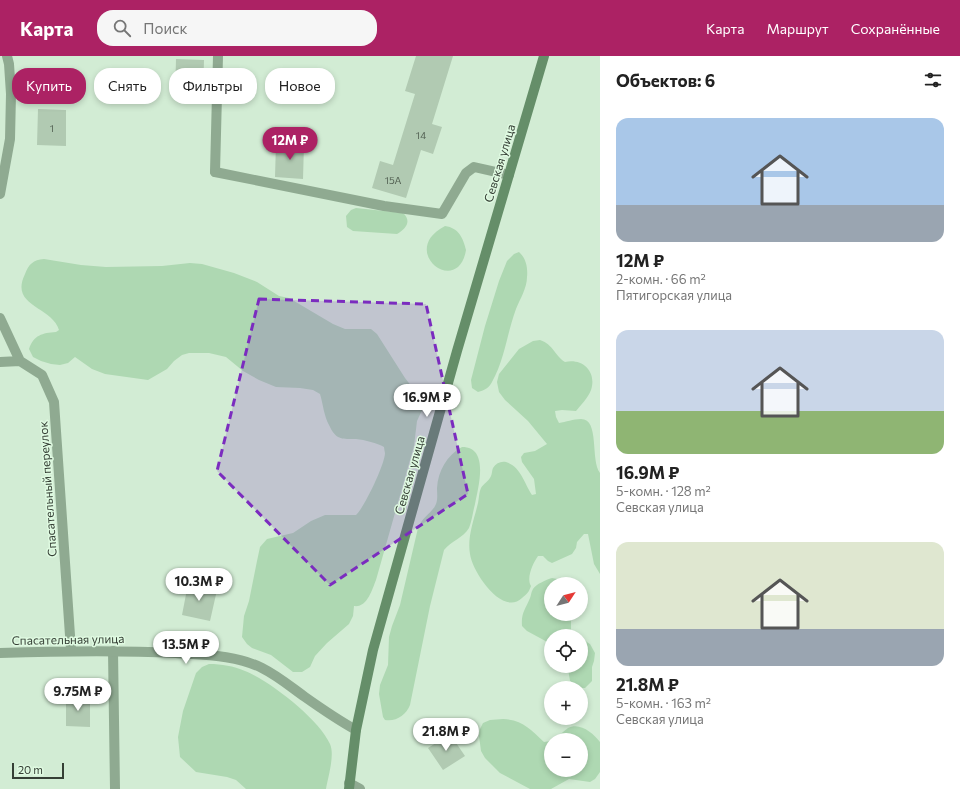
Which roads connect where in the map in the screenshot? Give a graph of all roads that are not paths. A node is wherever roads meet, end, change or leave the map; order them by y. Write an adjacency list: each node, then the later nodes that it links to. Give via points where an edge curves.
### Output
1 (7, 56): 5 (street, via 11,94 10,139)
2 (218, 56): 4 (street, via 215,172 384,206 442,214 466,173 474,167)
3 (544, 56): 4 (street, Севская улица)
4 (509, 175): 12 (street, Севская улица, via 386,602)
5 (0, 194)
6 (0, 318): 7 (street)
7 (20, 361): 8 (street); 9 (street, Спасательный переулок, via 42,375 54,402)
8 (0, 362)
9 (71, 650): 10 (street, Спасательная улица); 11 (street, Спасательная улица)
10 (112, 651): 12 (street, Спасательная улица, via 217,656 244,661 262,667 330,715); 14 (street)
11 (0, 653)
12 (356, 730): 13 (street, Севская улица)
13 (349, 786): 15 (street)
14 (114, 789)
15 (360, 789)

